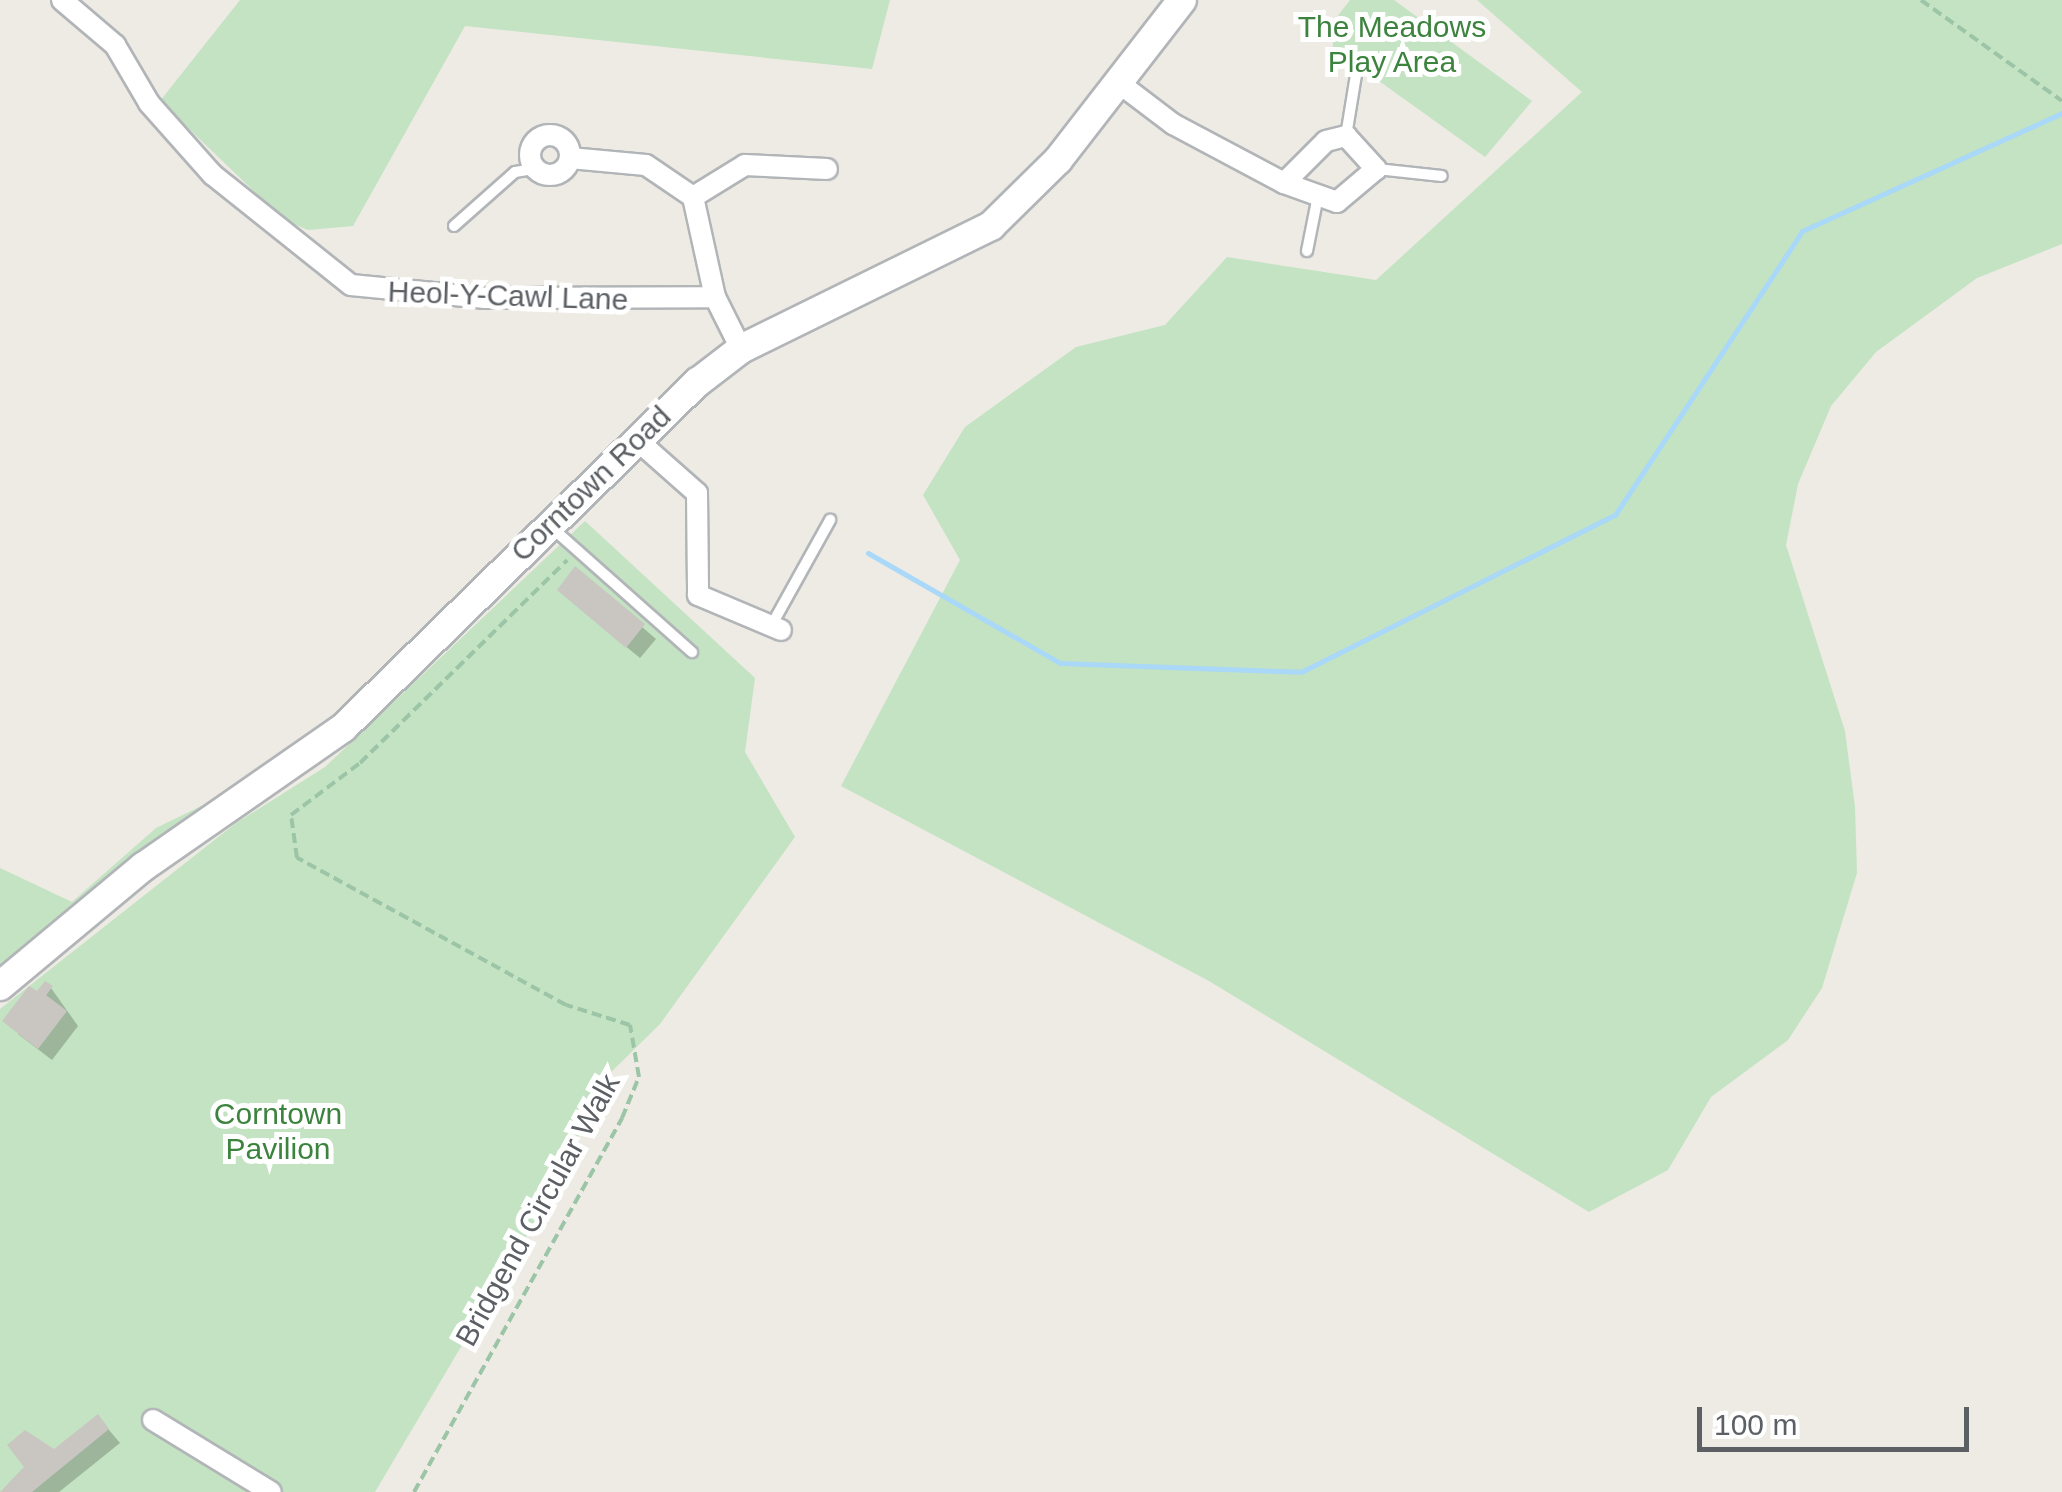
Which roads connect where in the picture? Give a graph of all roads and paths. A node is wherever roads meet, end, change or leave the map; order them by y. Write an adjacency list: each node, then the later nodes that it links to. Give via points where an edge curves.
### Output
1 (62, 0): 18 (street, Heol-Y-Cawl Lane, via 115,45 190,152 351,284 484,298)
2 (1182, 0): 5 (main road, Corntown Road)
3 (1921, 0): 6 (path)
4 (1356, 75): 7 (lane)
5 (1119, 83): 13 (street); 19 (main road, Corntown Road, via 991,226 930,264)
6 (2062, 101)
7 (1346, 136): 9 (street); 13 (street, via 1326,141)
8 (570, 158): 10 (street, via 557,174); 10 (street, via 560,138 545,136 530,150); 14 (street, via 646,165)
9 (1376, 168): 12 (lane); 15 (street, via 1357,192)
10 (535, 169): 16 (lane, via 515,172)
11 (827, 169): 14 (street, via 745,165)
12 (1442, 176)
13 (1284, 183): 15 (street)
14 (693, 197): 18 (street)
15 (1317, 201): 17 (lane)
16 (454, 226)
17 (1307, 251)
18 (715, 297): 19 (street)
19 (741, 349): 20 (main road, Corntown Road)
20 (636, 440): 22 (main road, Corntown Road); 24 (street, via 697,493 698,596)
21 (830, 520): 24 (lane)
22 (546, 522): 23 (lane); 26 (main road, Corntown Road, via 343,728 143,867)
23 (576, 548): 25 (lane); 29 (path, Bridgend Circular Walk, via 549,586 290,815 297,858 566,1005 630,1025 640,1077)
24 (775, 629)
25 (692, 652)
26 (0, 986)
27 (153, 1420): 28 (street)
28 (271, 1492)
29 (414, 1492)

